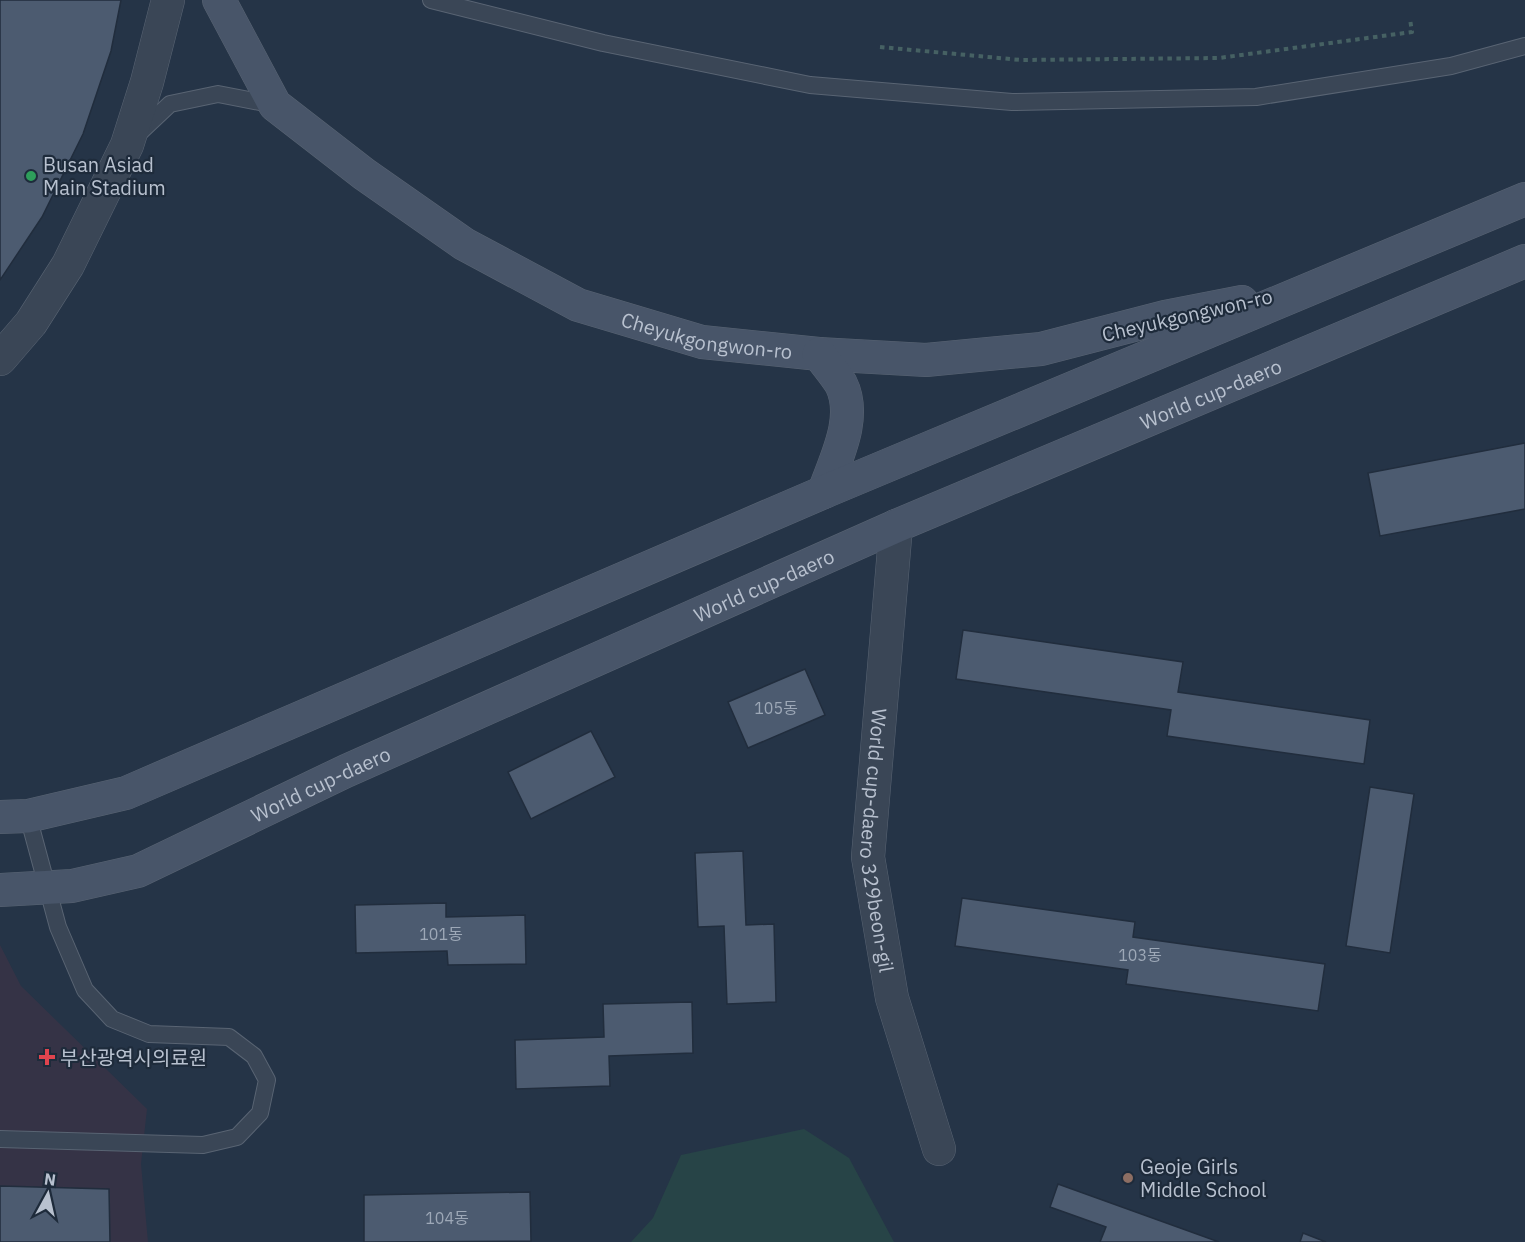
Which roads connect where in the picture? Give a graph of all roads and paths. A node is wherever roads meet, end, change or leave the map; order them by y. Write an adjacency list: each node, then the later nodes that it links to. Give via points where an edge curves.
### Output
1 (168, 0): 8 (street)
2 (219, 0): 7 (main road, Cheyukgongwon-ro)
3 (431, 0): 5 (lane, via 603,43 810,85 1012,102 1256,97 1451,66)
4 (1410, 19): 6 (path, via 1412,32 1219,58 1021,60)
5 (1525, 46)
6 (880, 47)
7 (275, 105): 8 (lane, via 218,94 170,104); 12 (main road, Cheyukgongwon-ro, via 464,244 578,305 702,342)
8 (127, 145): 13 (street, via 68,266 31,323)
9 (1525, 199): 11 (main road)
10 (1525, 261): 15 (main road, World cup-daero)
11 (1314, 287): 12 (main road, Cheyukgongwon-ro, via 1165,317 1041,349 926,360); 14 (main road)
12 (819, 354): 14 (main road, via 841,385 847,410 843,438)
13 (0, 360)
14 (824, 492): 16 (main road, via 126,793)
15 (896, 526): 17 (main road, World cup-daero, via 346,771 138,871); 20 (street, World cup-daero 329beon-gil, via 868,857 892,998)
16 (14, 816): 17 (lane)
17 (48, 888): 18 (main road, World cup-daero); 19 (lane, via 58,927 85,990 112,1019 149,1034 229,1037 254,1056 267,1080 260,1113 237,1137 202,1145)
18 (0, 890)
19 (0, 1140)
20 (939, 1149)

